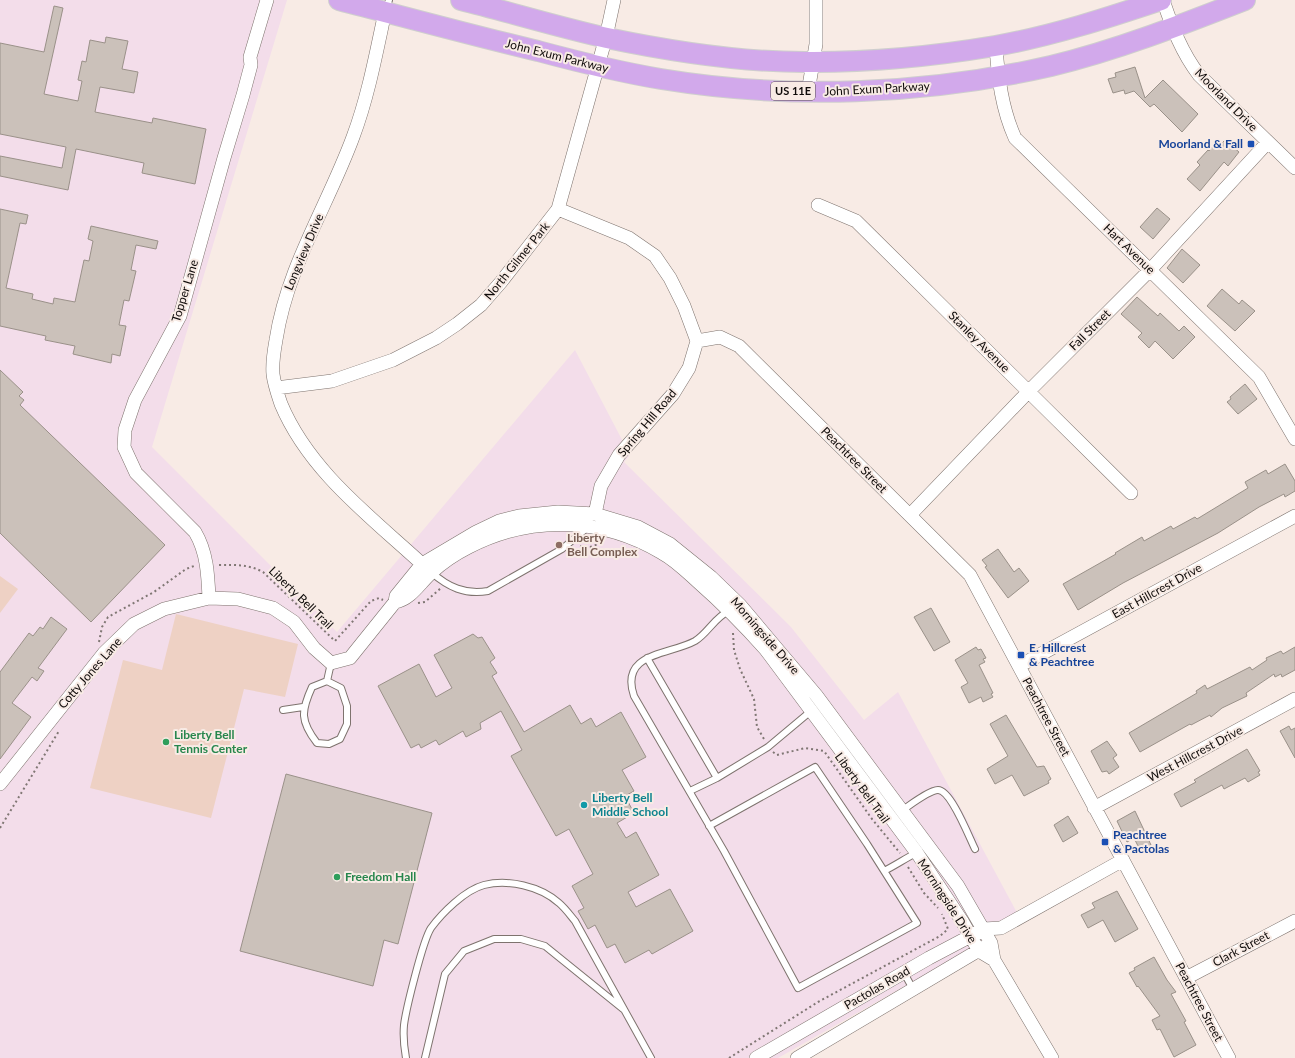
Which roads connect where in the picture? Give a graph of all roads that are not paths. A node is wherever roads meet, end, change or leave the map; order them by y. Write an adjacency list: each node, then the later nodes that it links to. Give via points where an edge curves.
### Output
1 (267, 0): 30 (street, Topper Lane, via 250,57 251,65 244,95 180,316 135,400 124,430 124,447 136,473 195,532 203,548)
2 (339, 0): 8 (main road, John Exum Parkway / US 11E)
3 (461, 0): 10 (main road)
4 (614, 0): 10 (street, North Gilmer Park)
5 (816, 0): 12 (street, via 816,44)
6 (1162, 0): 9 (street, Moorland Drive); 11 (main road, via 1093,23)
7 (1245, 0): 9 (main road, John Exum Parkway / US 11E)
8 (387, 6): 13 (main road, John Exum Parkway / US 11E); 22 (street, Longview Drive, via 375,63 354,136 290,282 278,325 273,358)
9 (1172, 28): 14 (main road, John Exum Parkway / US 11E, via 1102,52 1050,66); 16 (street, Moorland Drive, via 1188,61 1199,75)
10 (606, 37): 12 (main road, via 720,56); 13 (street, North Gilmer Park)
11 (996, 46): 12 (main road, via 914,58); 14 (street, Hart Avenue)
12 (813, 62): 15 (street)
13 (597, 66): 15 (main road, John Exum Parkway / US 11E, via 660,79 724,88); 19 (street, North Gilmer Park)
14 (998, 75): 15 (main road, John Exum Parkway / US 11E, via 924,87); 20 (street, Hart Avenue, via 1007,121 1015,138)
15 (808, 92)
16 (1268, 142): 17 (street, Moorland Drive); 20 (street, Fall Street)
17 (1295, 168)
18 (818, 205): 23 (street, Stanley Avenue, via 856,221)
19 (558, 209): 21 (street, via 629,238 655,256 684,306); 22 (street, North Gilmer Park, via 481,304 436,338 371,369 332,381)
20 (1151, 269): 23 (street, Fall Street); 24 (street, Hart Avenue, via 1259,377)
21 (696, 341): 26 (street, Peachtree Street, via 720,337 739,346); 28 (street, Spring Hill Road, via 689,368 673,394 616,461 601,486)
22 (276, 388): 29 (street, Longview Drive, via 291,424 341,491)
23 (1029, 391): 25 (street, Stanley Avenue); 26 (street, Fall Street)
24 (1295, 439)
25 (1131, 493)
26 (910, 515): 34 (street, Peachtree Street, via 970,575)
27 (1295, 516): 34 (street, East Hillcrest Drive)
28 (592, 520): 29 (street, Morningside Drive, via 574,512 542,513 498,521 476,532); 29 (lane, via 562,549 488,591 475,594 461,591 443,583); 31 (street, Morningside Drive, via 638,527 670,544 700,567)
29 (427, 568): 33 (street, via 396,596 395,602 350,658)
30 (209, 598): 33 (street, Cotty Jones Lane, via 238,599 272,608 294,622 314,648); 42 (street, Cotty Jones Lane, via 164,609 134,624 104,653)
31 (730, 610): 32 (lane, via 695,640); 36 (street, Morningside Drive); 40 (street, Morningside Drive, via 766,650)
32 (647, 658): 41 (lane); 43 (lane, via 638,664 631,678 634,696)
33 (331, 663): 35 (lane)
34 (1019, 666): 44 (street, Peachtree Street)
35 (326, 682): 38 (lane, via 312,687); 38 (lane, via 341,688 347,706 347,724 340,739 329,744 317,743 308,731)
36 (816, 695): 40 (lane); 45 (street, Morningside Drive)
37 (1295, 699): 44 (street, West Hillcrest Drive)
38 (303, 707): 39 (lane)
39 (283, 710)
40 (811, 712): 41 (lane, via 768,747); 45 (street, Morningside Drive)
41 (717, 778): 43 (lane)
42 (0, 784)
43 (690, 791): 46 (lane)
44 (1094, 808): 50 (street, Peachtree Street)
45 (897, 814): 47 (street, Morningside Drive); 48 (lane, via 932,791 944,792); 49 (street, Morningside Drive)
46 (709, 826): 51 (lane, via 815,767); 51 (lane, via 798,988 917,923)
47 (928, 847): 49 (lane); 54 (street, Morningside Drive, via 958,886)
48 (975, 849)
49 (917, 853): 51 (lane); 55 (street, Morningside Drive)
50 (1123, 860): 53 (street, Pactolas Road); 60 (street, Peachtree Street)
51 (884, 871)
52 (1295, 921): 60 (street, Clark Street)
53 (1001, 928): 54 (street, Pactolas Road); 56 (street, Pactolas Road)
54 (984, 929): 55 (street, Pactolas Road); 56 (street, Morningside Drive)
55 (971, 936): 57 (street, Morningside Drive); 59 (street, Pactolas Road)
56 (991, 944): 57 (street, Pactolas Road); 58 (street, Morningside Drive)
57 (979, 951): 58 (street, Morningside Drive); 61 (street, Pactolas Road)
58 (994, 960): 68 (street, Morningside Drive)
59 (904, 973): 61 (lane); 66 (street, Pactolas Road)
60 (1186, 978): 69 (street, Peachtree Street)
61 (914, 991): 67 (street, Pactolas Road)
62 (625, 1012): 63 (lane, via 575,921 558,902 536,889 511,884 484,885 455,901 430,930 404,1024 403,1043); 64 (lane, via 545,946 521,939 494,939 464,951 445,974); 65 (lane)
63 (406, 1058)
64 (425, 1058)
65 (651, 1058)
66 (756, 1058)
67 (797, 1058)
68 (1052, 1058)
69 (1229, 1058)

